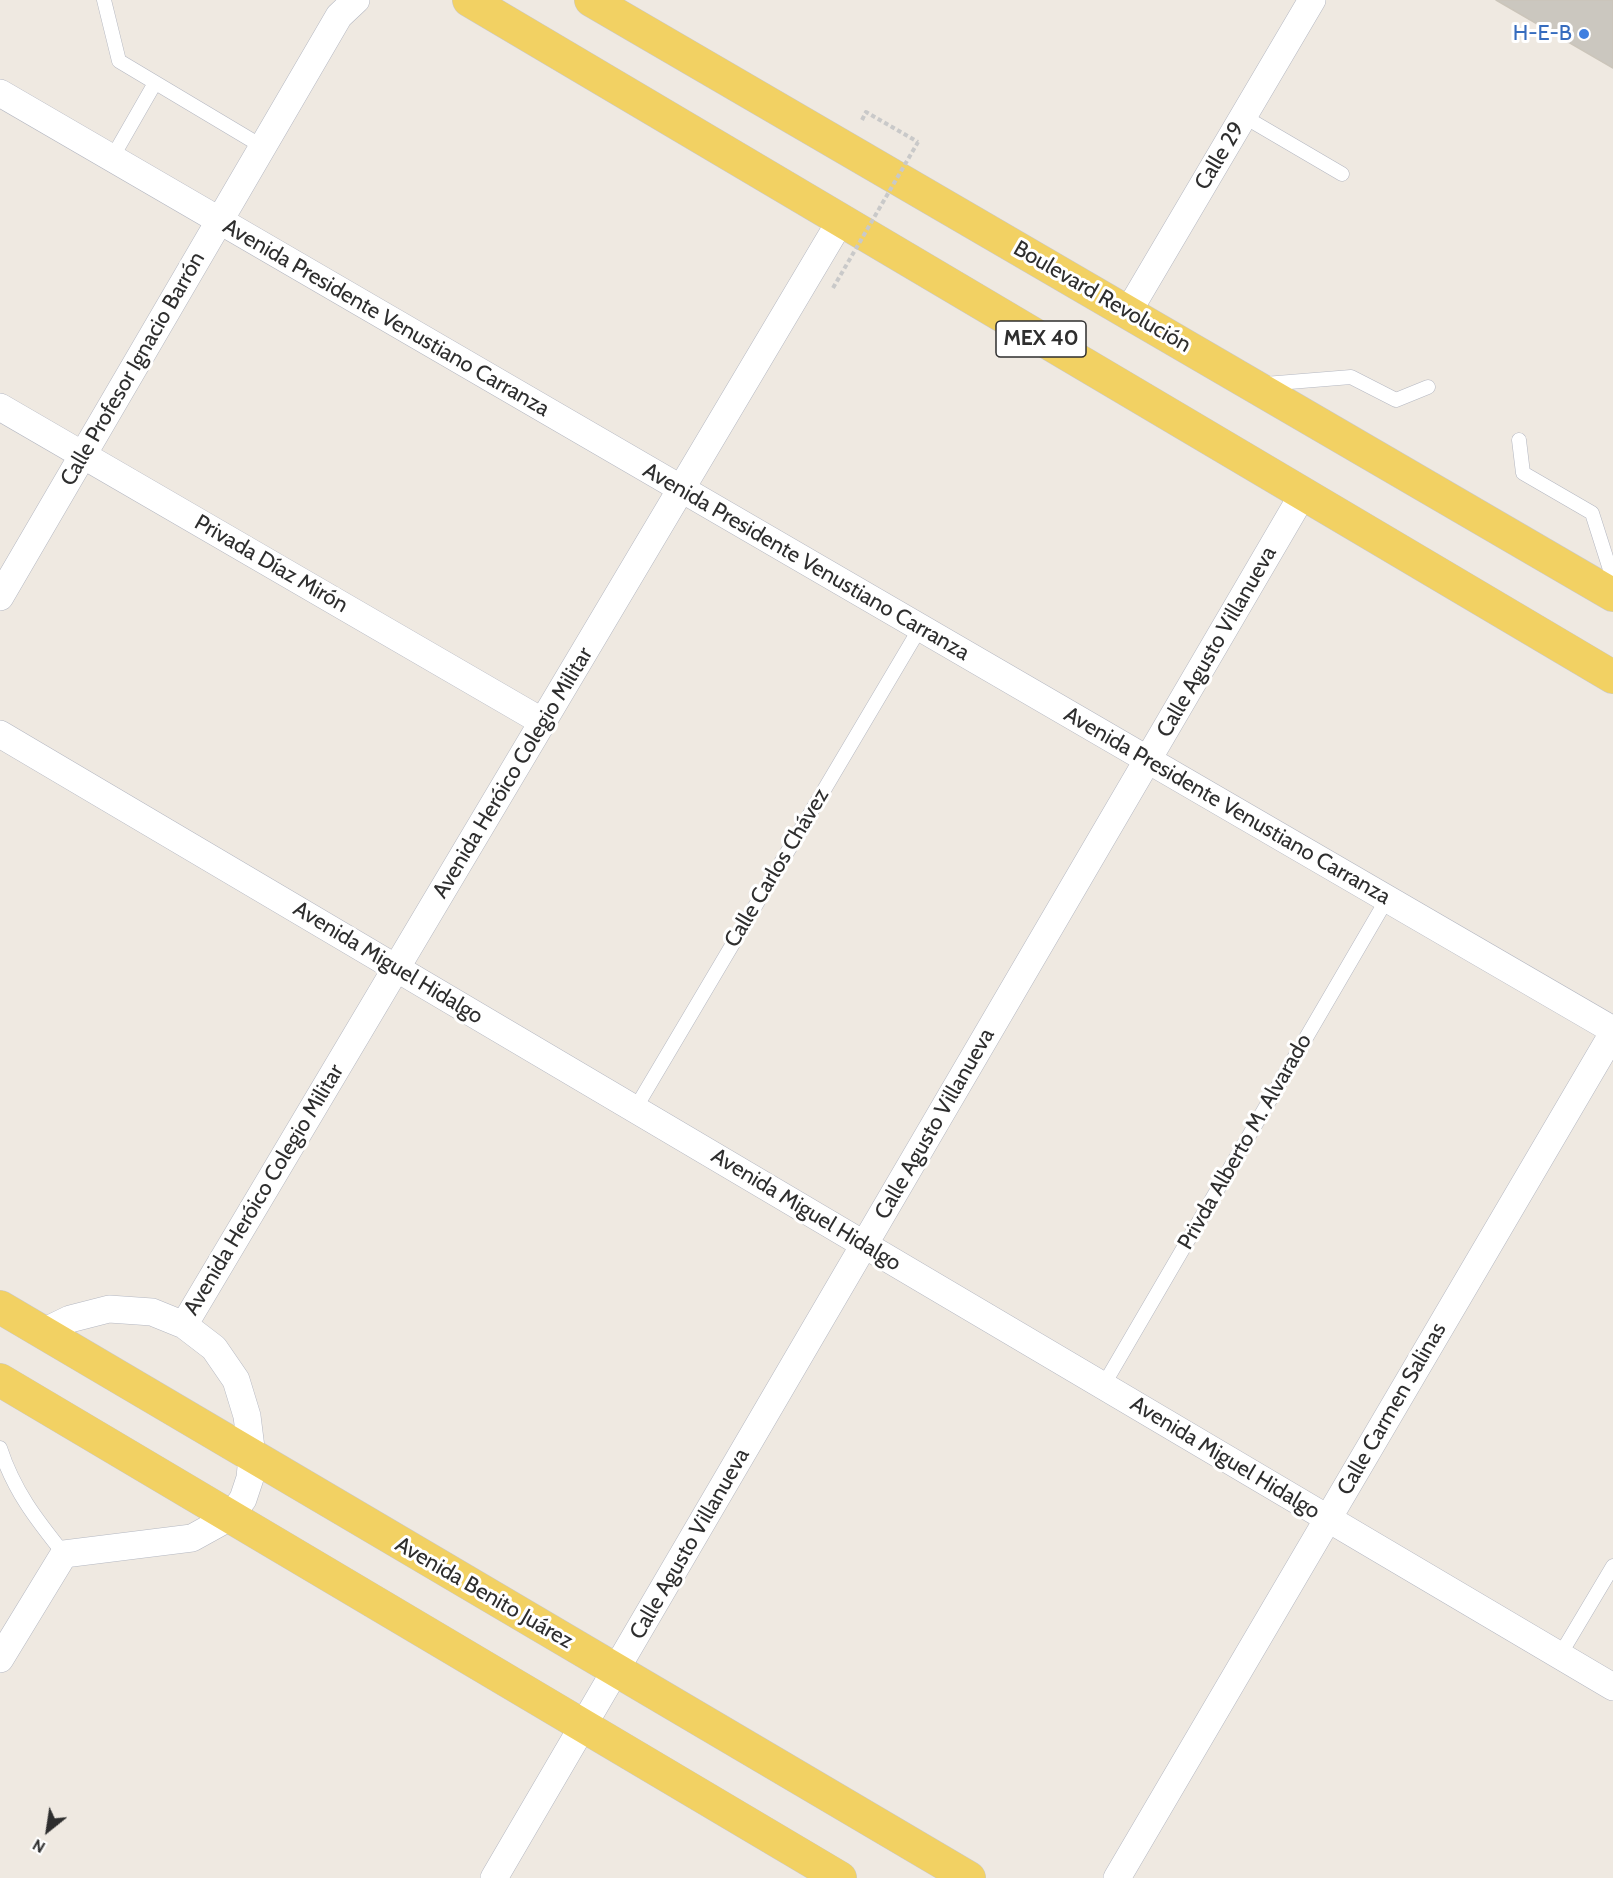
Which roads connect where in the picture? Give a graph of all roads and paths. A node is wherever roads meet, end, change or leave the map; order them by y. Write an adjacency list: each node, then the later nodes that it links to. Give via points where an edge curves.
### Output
1 (104, 0): 6 (lane, via 119,61)
2 (469, 0): 13 (main road, MEX 40)
3 (591, 0): 16 (main road, Boulevard Revolución / MEX 40)
4 (1312, 0): 8 (street, Calle 29)
5 (345, 5): 10 (street, Calle Profesor Ignacio Barrón)
6 (155, 83): 10 (lane); 11 (lane)
7 (0, 93): 11 (street, Avenida Presidente Venustiano Carranza)
8 (1243, 116): 12 (lane); 16 (street, Calle 29)
9 (918, 142): 15 (path, bridge)
10 (263, 147): 14 (street, Calle Profesor Ignacio Barrón)
11 (112, 158): 14 (street, Avenida Presidente Venustiano Carranza)
12 (1342, 174)
13 (841, 220): 22 (street, Avenida Heróico Colegio Militar); 23 (main road, MEX 40)
14 (220, 221): 21 (street, Calle Profesor Ignacio Barrón); 22 (street, Avenida Presidente Venustiano Carranza)
15 (834, 288)
16 (1128, 312): 17 (main road, Boulevard Revolución / MEX 40)
17 (1252, 385): 18 (lane, via 1351,376 1396,400); 25 (main road, Boulevard Revolución / MEX 40)
18 (1428, 387)
19 (0, 406): 21 (street, Privada Díaz Mirón)
20 (1519, 440): 24 (lane, via 1523,473 1592,513)
21 (83, 455): 26 (street, Calle Profesor Ignacio Barrón); 29 (street, Privada Díaz Mirón)
22 (681, 489): 27 (street, Avenida Presidente Venustiano Carranza); 29 (street, Avenida Heróico Colegio Militar)
23 (1303, 494): 28 (main road, MEX 40); 31 (street, Calle Agusto Villanueva)
24 (1613, 579)
25 (1613, 595)
26 (0, 597)
27 (920, 628): 31 (street, Avenida Presidente Venustiano Carranza); 35 (lane, Calle Carlos Chávez)
28 (1613, 677)
29 (543, 722): 33 (street, Avenida Heróico Colegio Militar)
30 (0, 734): 33 (street, Avenida Miguel Hidalgo)
31 (1148, 761): 32 (street, Avenida Presidente Venustiano Carranza); 36 (street, Calle Agusto Villanueva)
32 (1387, 899): 34 (street, Avenida Presidente Venustiano Carranza); 41 (lane, Privda Alberto M. Alvarado)
33 (396, 968): 35 (street, Avenida Miguel Hidalgo); 38 (street, Avenida Heróico Colegio Militar)
34 (1613, 1032): 45 (street, Calle Carmen Salinas)
35 (635, 1109): 36 (street, Avenida Miguel Hidalgo)
36 (864, 1245): 41 (street, Avenida Miguel Hidalgo); 50 (street, Calle Agusto Villanueva)
37 (0, 1307): 39 (main road, Avenida Benito Juárez)
38 (184, 1325): 39 (street, Avenida Heróico Colegio Militar, via 152,1312 109,1309 70,1319); 43 (street, Avenida Heróico Colegio Militar, via 214,1348 236,1380 247,1416)
39 (42, 1332): 43 (main road, Avenida Benito Juárez)
40 (0, 1380): 44 (main road)
41 (1103, 1386): 45 (street, Avenida Miguel Hidalgo)
42 (0, 1448): 46 (lane, via 8,1472 32,1514)
43 (252, 1456): 44 (street, Avenida Heróico Colegio Militar, via 243,1499); 50 (main road, Avenida Benito Juárez)
44 (230, 1517): 46 (street, via 192,1538); 52 (main road)
45 (1328, 1519): 48 (street, Avenida Miguel Hidalgo); 56 (street, Calle Carmen Salinas)
46 (64, 1554): 49 (street)
47 (1613, 1566): 48 (lane)
48 (1560, 1655): 51 (street, Avenida Miguel Hidalgo)
49 (0, 1659)
50 (616, 1670): 52 (street, Calle Agusto Villanueva); 55 (main road, Avenida Benito Juárez)
51 (1613, 1687)
52 (583, 1726): 53 (street, Calle Agusto Villanueva); 54 (main road)
53 (494, 1878)
54 (840, 1878)
55 (969, 1878)
56 (1117, 1878)

